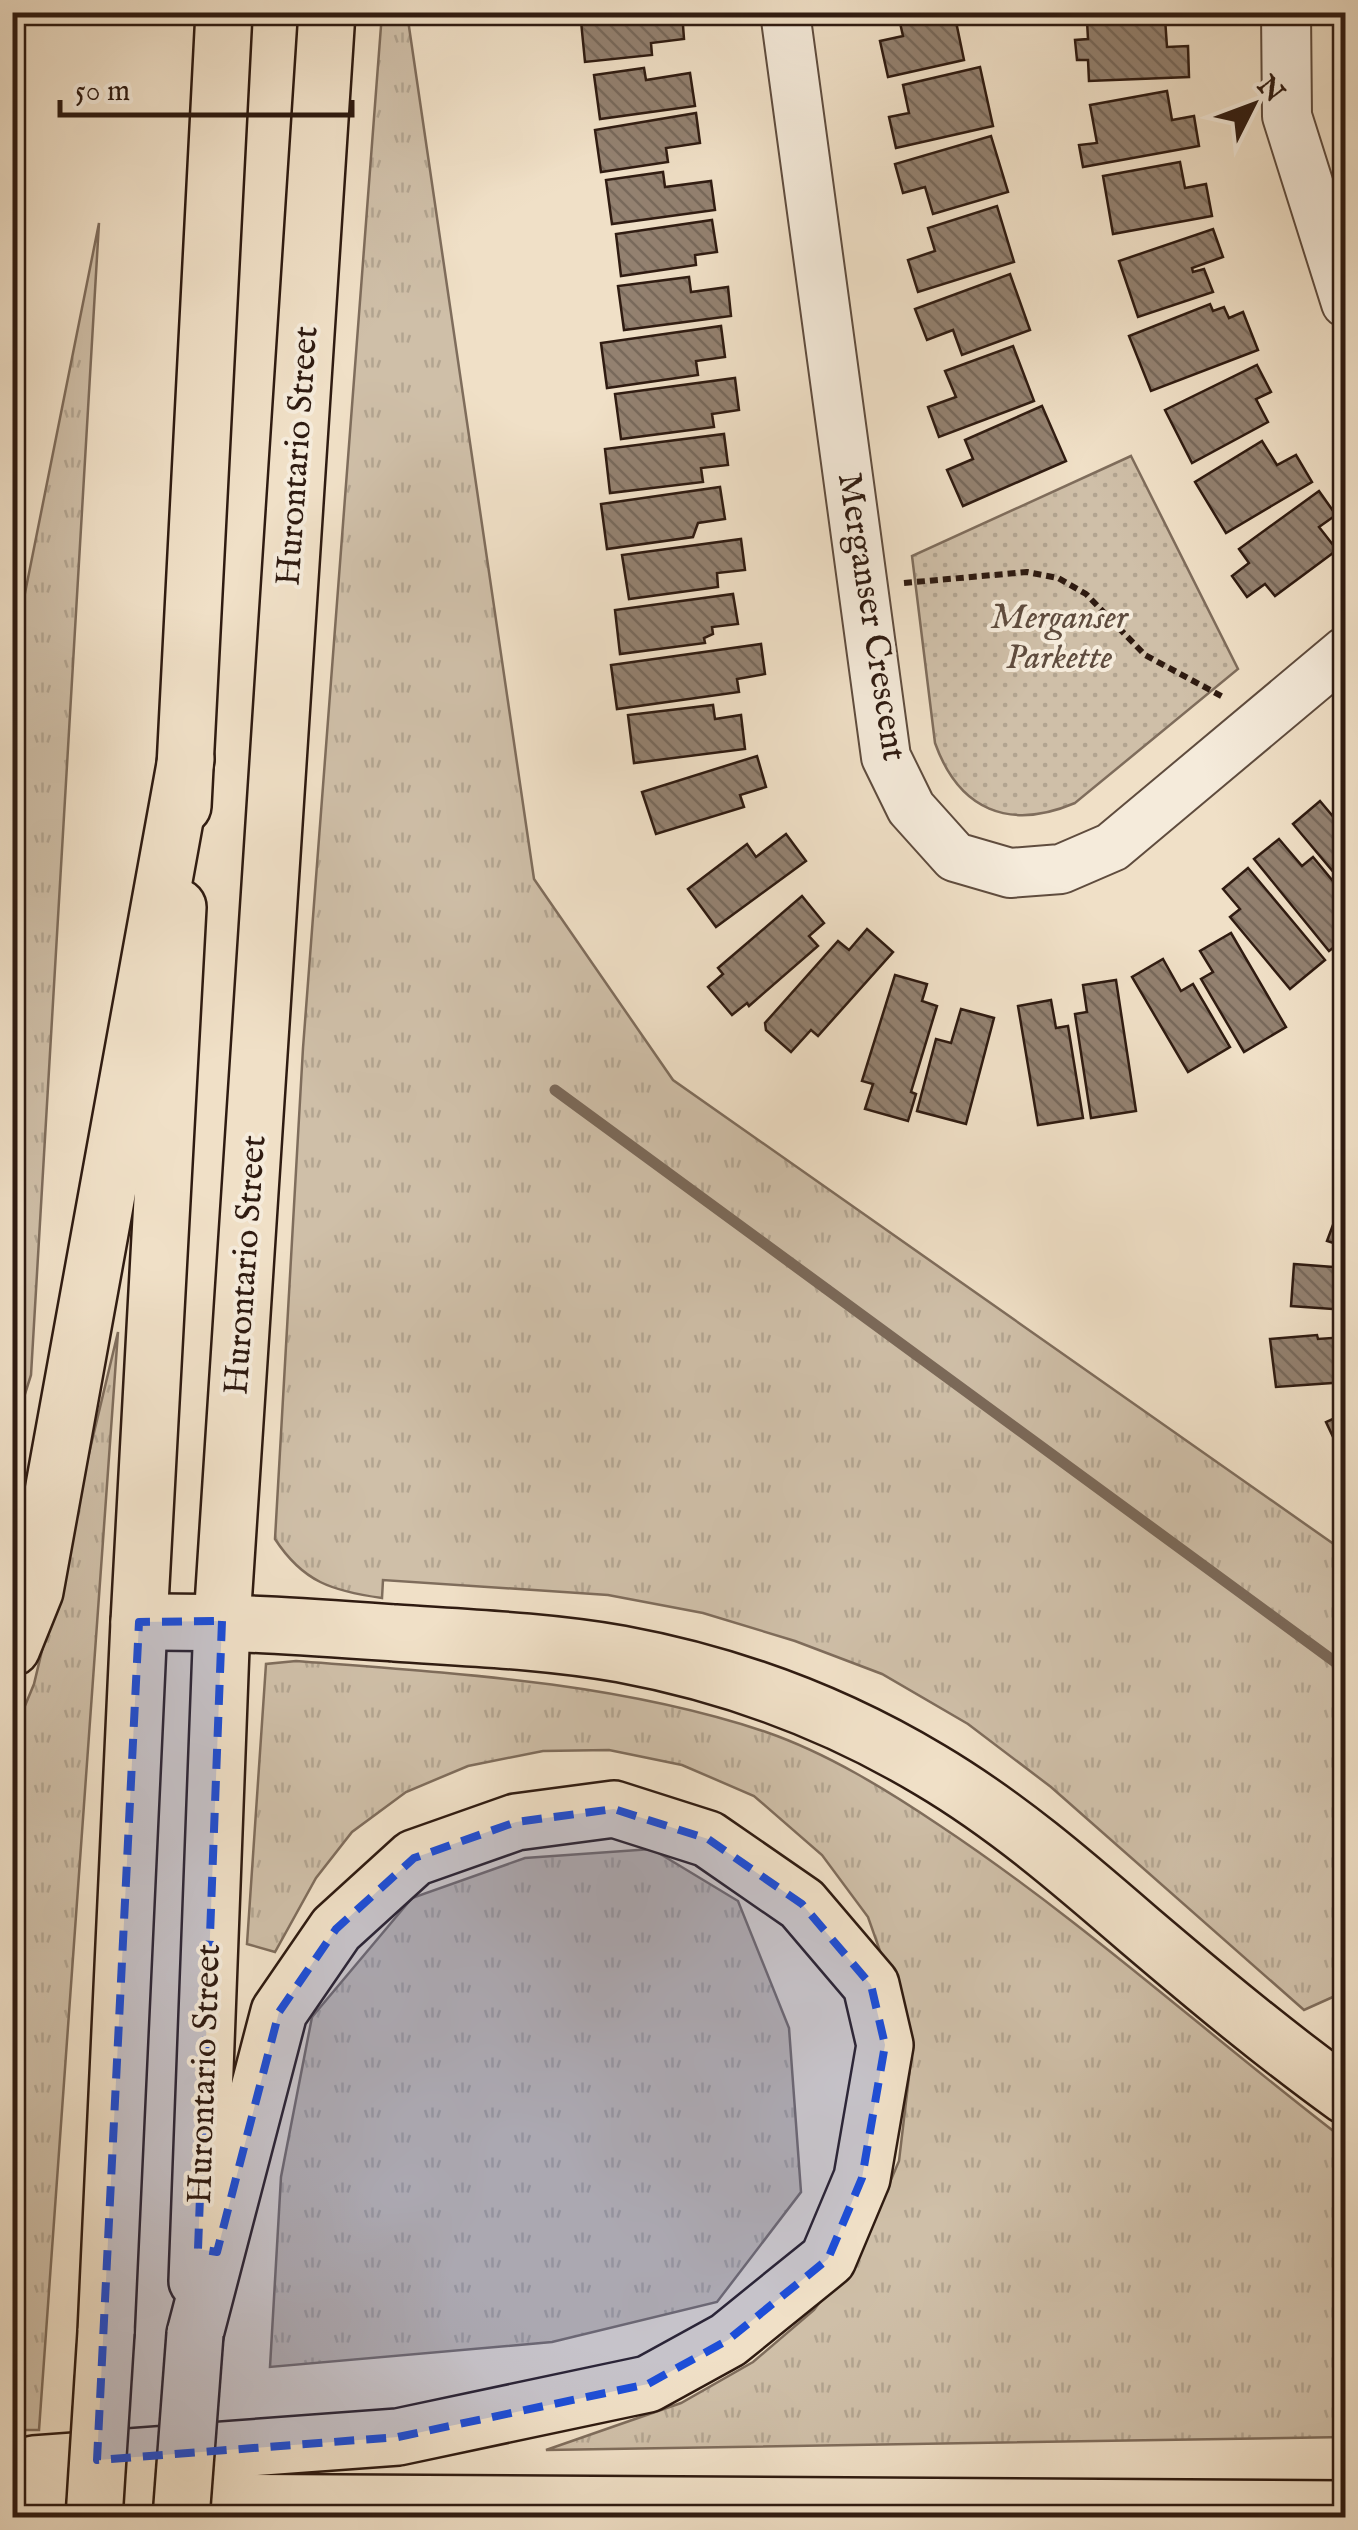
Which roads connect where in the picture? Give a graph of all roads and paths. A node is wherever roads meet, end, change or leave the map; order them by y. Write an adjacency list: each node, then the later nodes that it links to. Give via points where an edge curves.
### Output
1 (224, 12): 9 (main road)
2 (327, 12): 10 (main road, Hurontario Street)
3 (785, 12): 6 (street, Merganser Crescent)
4 (1286, 12): 5 (street, via 1287,116)
5 (1346, 302)
6 (864, 588): 8 (path, via 1027,572 1058,578 1086,594 1145,655 1229,700); 8 (street, Merganser Crescent, via 886,757 911,808 954,857 1010,873 1061,869 1112,847)
7 (1346, 651): 8 (street, Merganser Crescent)
8 (1258, 724)
9 (186, 760): 11 (main road); 12 (main road, via 35,1592)
10 (222, 1621): 11 (main road); 13 (main road, via 619,1654 784,1699 931,1770 1009,1823); 14 (main road, Hurontario Street)
11 (139, 1622): 18 (main road, bridge)
12 (12, 1648)
13 (1346, 2096)
14 (195, 2334): 15 (main road, via 280,2012 336,1929 414,1858 516,1822 614,1809 708,1840 740,1861 802,1904 871,1985 886,2045 862,2178 828,2259 728,2340 648,2384 398,2437 34,2464); 19 (main road, Hurontario Street, bridge)
15 (12, 2475)
16 (12, 2502): 17 (main road)
17 (1346, 2510)
18 (94, 2518)
19 (181, 2518)

